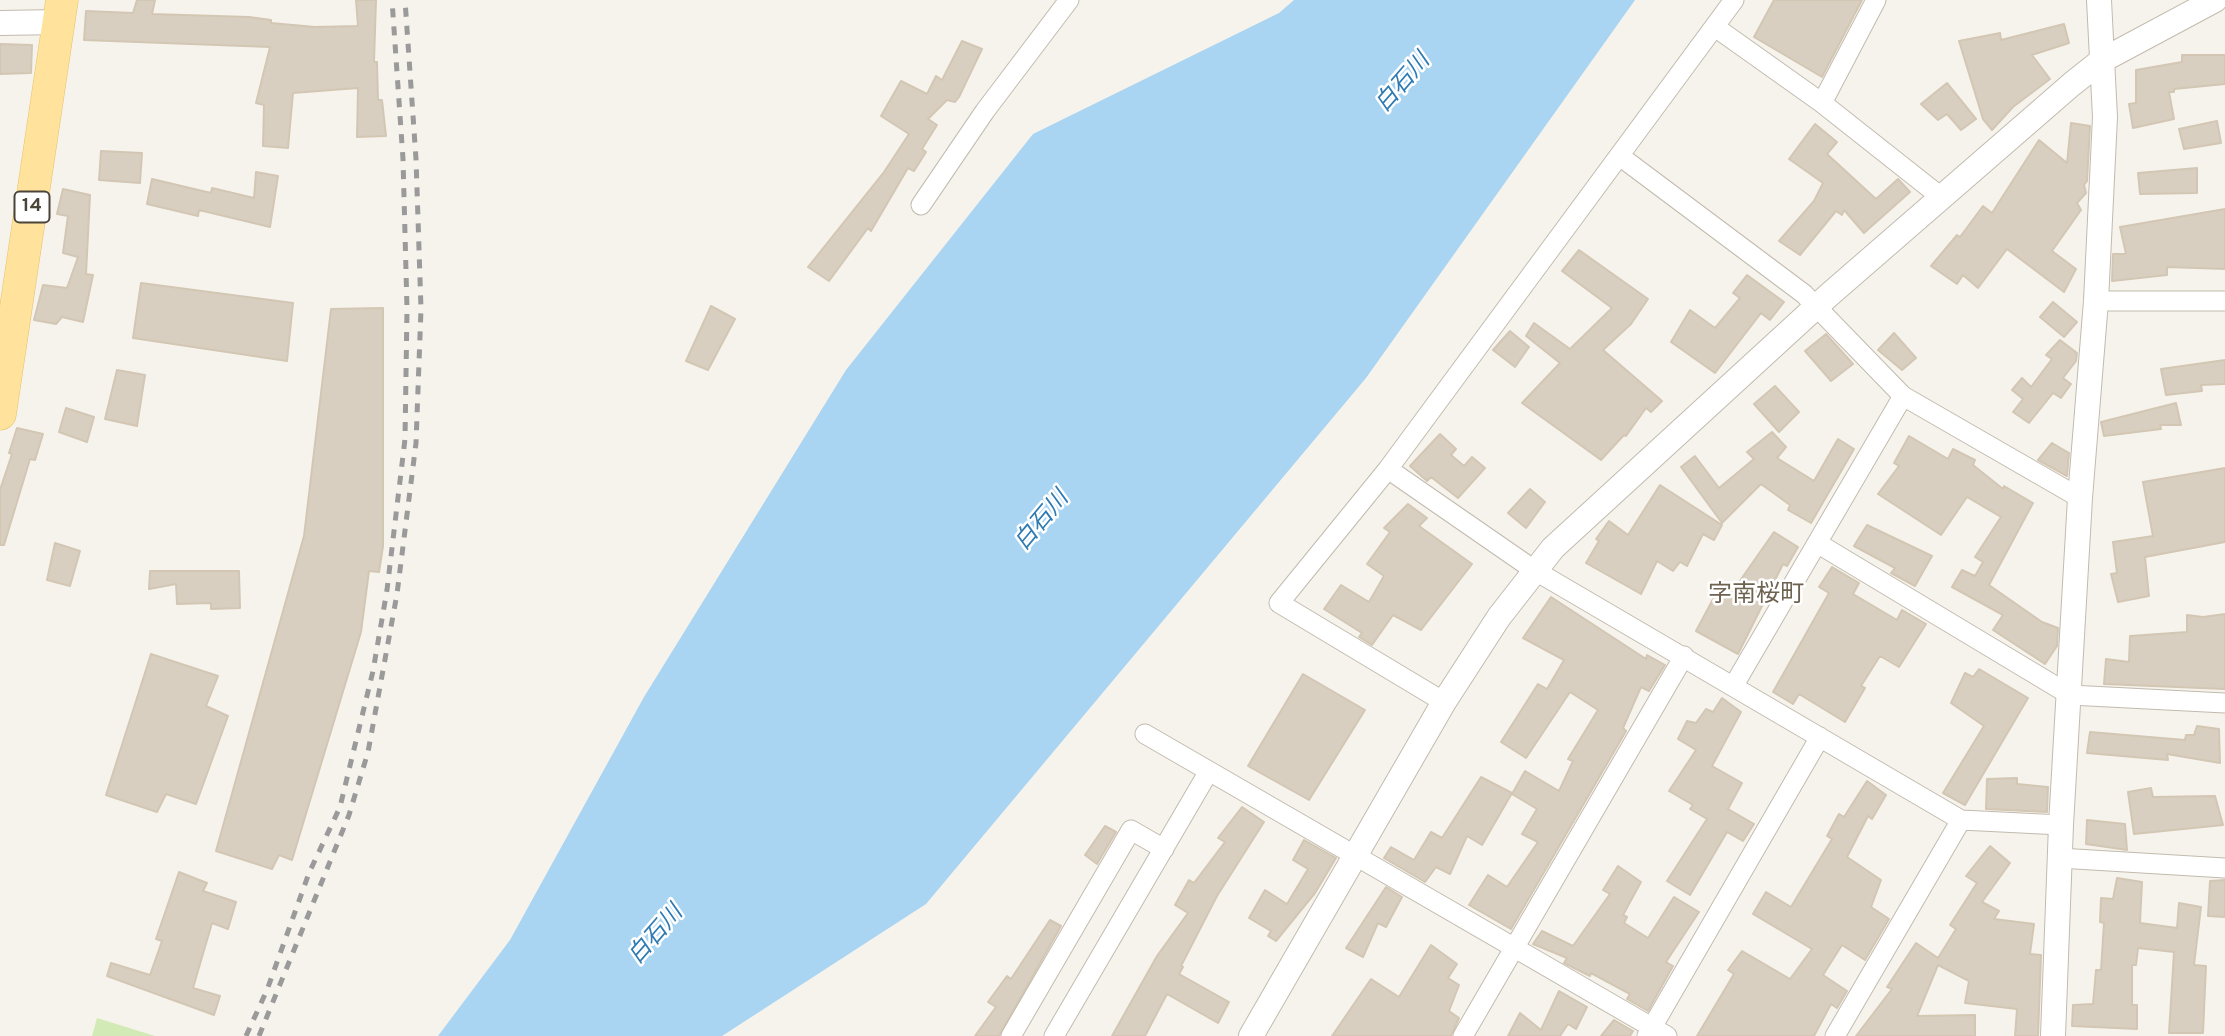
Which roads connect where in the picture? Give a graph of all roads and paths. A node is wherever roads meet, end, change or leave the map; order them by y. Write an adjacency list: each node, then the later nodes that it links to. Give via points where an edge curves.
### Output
1 (1069, 0): 13 (street)
2 (1734, 0): 8 (street)
3 (1876, 0): 10 (street)
4 (2099, 0): 9 (street)
5 (2215, 0): 9 (street)
6 (61, 11): 7 (street); 18 (main road, 14)
7 (0, 23)
8 (1715, 27): 10 (street); 11 (street)
9 (2101, 61): 12 (street); 14 (street, via 2105,117)
10 (1822, 103): 12 (street)
11 (1621, 157): 16 (street); 19 (street)
12 (1941, 197): 16 (street)
13 (921, 205)
14 (2096, 301): 15 (street); 20 (street)
15 (2225, 301)
16 (1816, 306): 17 (street); 22 (street, via 1579,522)
17 (1903, 396): 20 (street); 21 (street)
18 (0, 414)
19 (1388, 469): 22 (street); 26 (street, via 1279,603)
20 (2080, 498): 25 (street)
21 (1817, 543): 24 (street); 25 (street)
22 (1534, 570): 23 (street); 26 (street)
23 (1684, 656): 24 (street); 37 (street)
24 (1734, 685): 29 (street)
25 (2070, 695): 27 (street); 32 (street)
26 (1444, 702): 34 (street)
27 (2225, 704)
28 (1145, 734): 30 (street)
29 (1820, 737): 31 (street); 38 (street)
30 (1209, 771): 33 (street); 34 (street)
31 (1961, 820): 32 (street); 43 (street)
32 (2061, 825): 35 (street)
33 (1164, 849): 39 (street, via 1131,830); 40 (street)
34 (1355, 856): 37 (street); 41 (street)
35 (2059, 858): 36 (street); 44 (street)
36 (2225, 868)
37 (1514, 948): 38 (street); 42 (street)
38 (1655, 1033)
39 (1011, 1036)
40 (1054, 1036)
41 (1251, 1036)
42 (1462, 1036)
43 (1835, 1036)
44 (2053, 1036)

